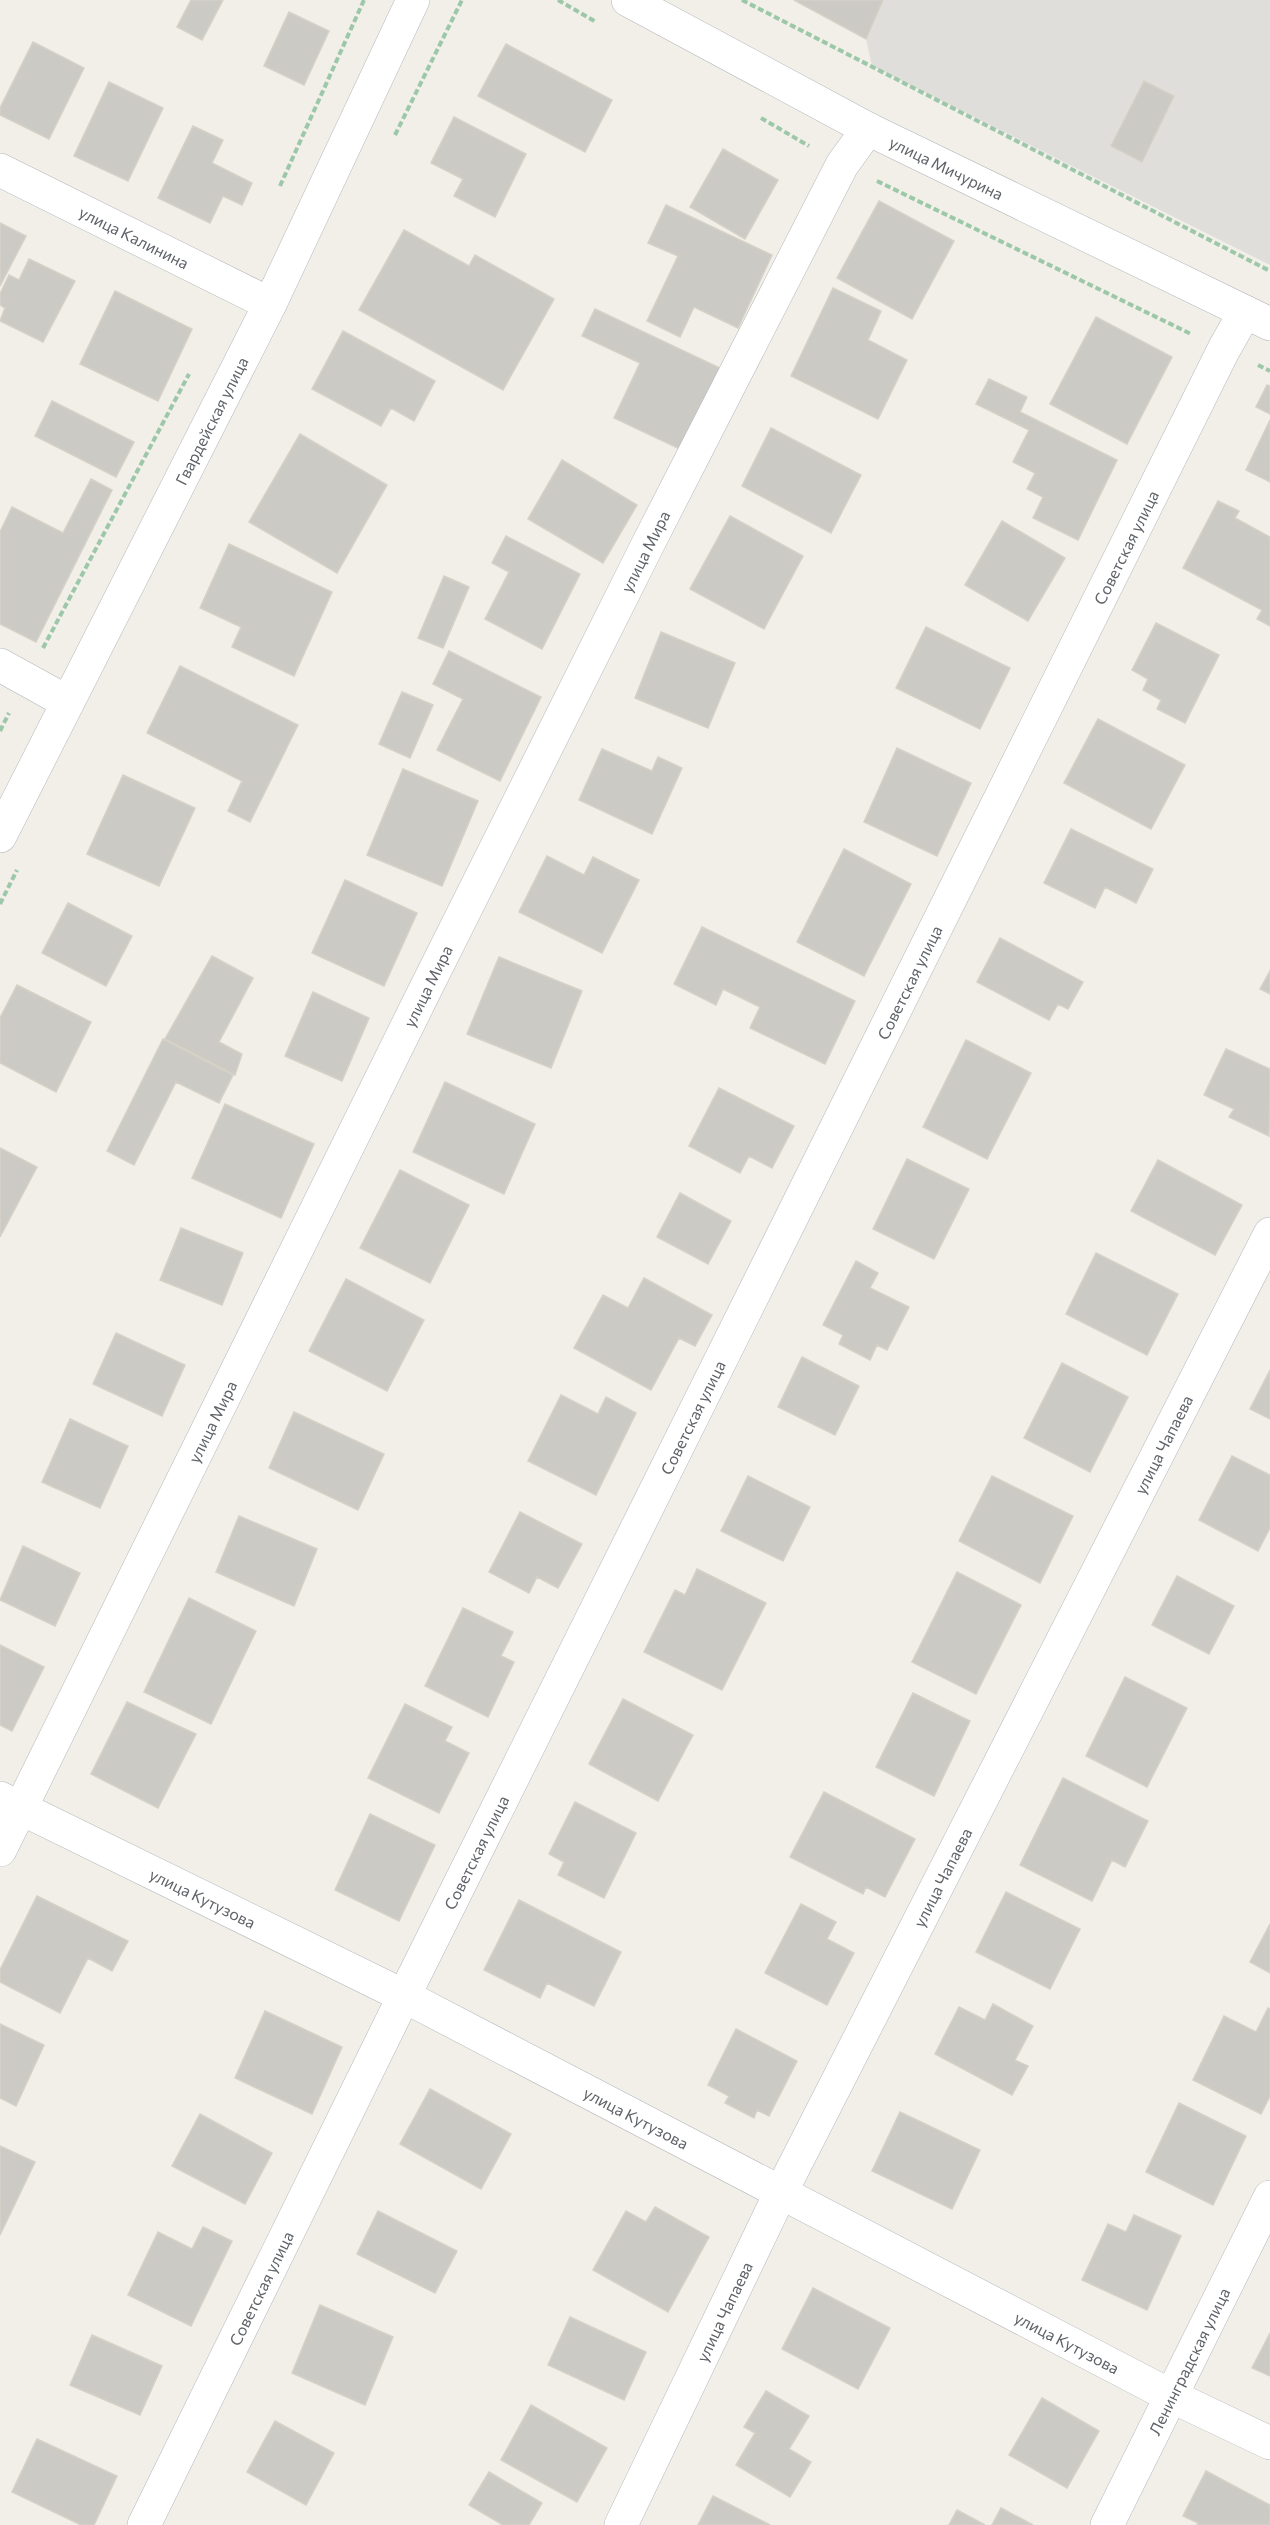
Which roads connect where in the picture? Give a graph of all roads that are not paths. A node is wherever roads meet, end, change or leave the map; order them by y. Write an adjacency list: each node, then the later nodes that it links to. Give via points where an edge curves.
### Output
1 (413, 0): 5 (street, Гвардейская улица)
2 (628, 0): 3 (street, улица Мичурина)
3 (868, 129): 6 (street, улица Мичурина); 11 (street, улица Мира, via 842,165)
4 (0, 170): 5 (street, улица Калинина)
5 (270, 304): 8 (street, Гвардейская улица)
6 (1257, 318): 13 (street, Советская улица, via 1208,381)
7 (13, 672): 8 (street)
8 (67, 702): 9 (street, Гвардейская улица)
9 (0, 836)
10 (1270, 1234): 14 (street, улица Чапаева)
11 (11, 1803): 12 (street, улица Мира); 13 (street, улица Кутузова)
12 (0, 1850)
13 (404, 1996): 14 (street, улица Кутузова); 18 (street, Советская улица)
14 (780, 2193): 16 (street, улица Кутузова); 19 (street, улица Чапаева)
15 (1270, 2197): 16 (street, Ленинградская улица)
16 (1171, 2396): 17 (street, улица Кутузова); 20 (street, Ленинградская улица)
17 (1270, 2443)
18 (144, 2525)
19 (621, 2525)
20 (1107, 2525)

